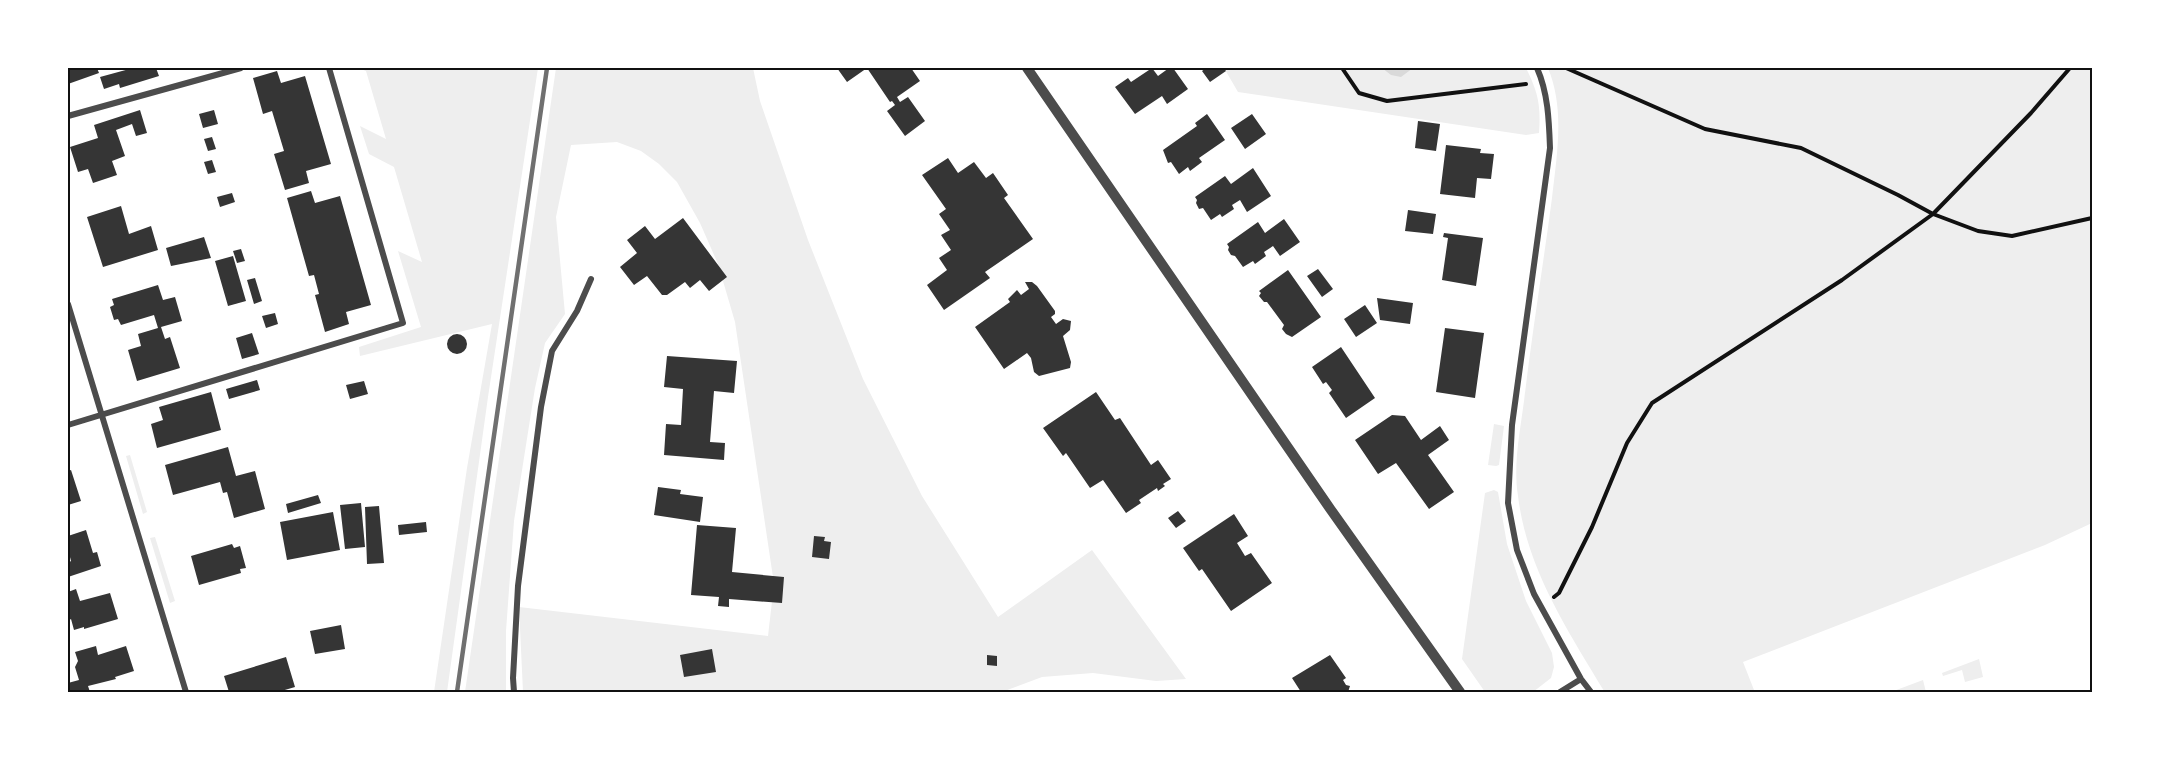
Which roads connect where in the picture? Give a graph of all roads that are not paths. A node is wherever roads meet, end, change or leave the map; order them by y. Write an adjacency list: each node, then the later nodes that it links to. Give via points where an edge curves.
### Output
1 (241, 68): 5 (street)
2 (329, 68): 8 (street, via 403,323)
3 (1027, 68): 13 (street)
4 (1537, 68): 10 (street, via 1543,81 1550,148 1512,425 1508,503 1517,550 1541,607)
5 (68, 116)
6 (591, 279): 12 (street, via 552,351 541,407 518,585)
7 (68, 304): 8 (street)
8 (102, 414): 9 (street); 11 (street)
9 (68, 425)
10 (1581, 679): 14 (street); 15 (street)
11 (186, 693)
12 (514, 693)
13 (1460, 693)
14 (1560, 693)
15 (1591, 693)

